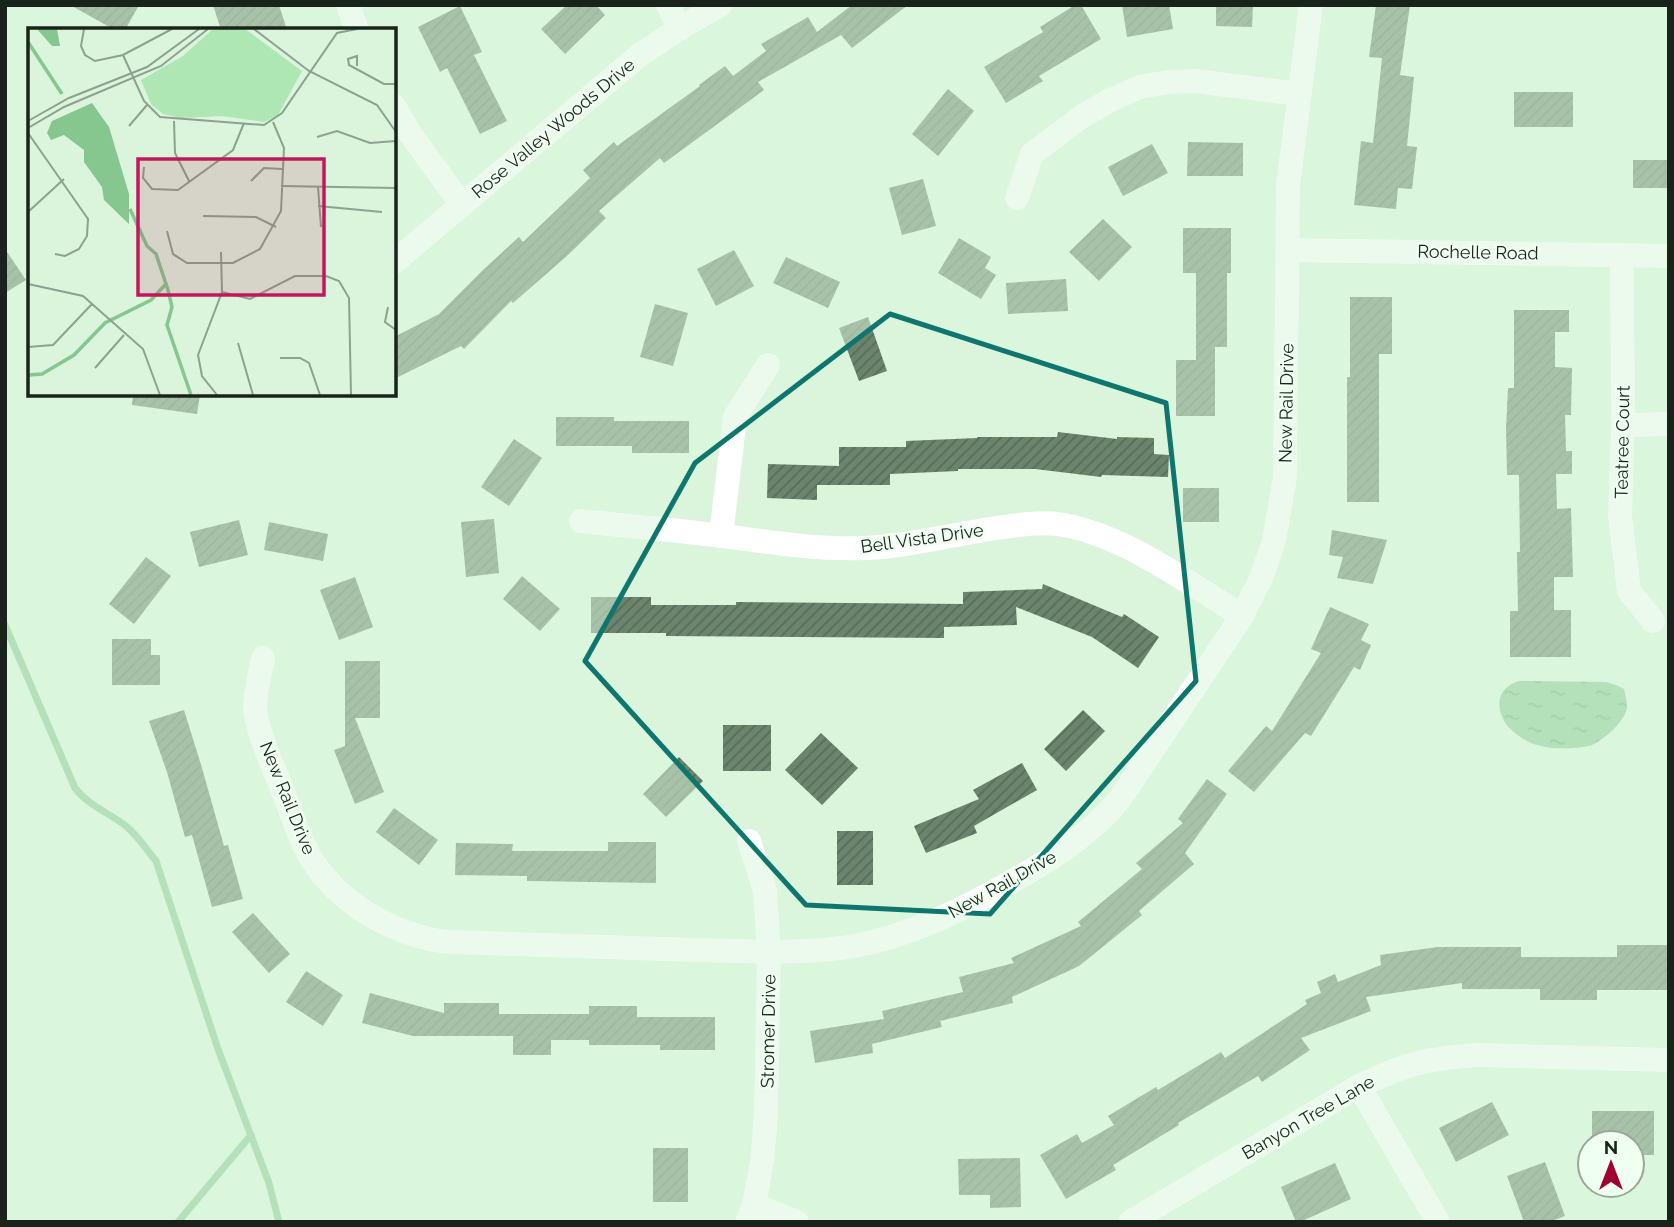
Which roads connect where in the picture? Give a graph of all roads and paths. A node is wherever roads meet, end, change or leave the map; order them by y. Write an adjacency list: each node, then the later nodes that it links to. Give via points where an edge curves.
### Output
1 (348, 5): 5 (street)
2 (668, 5): 6 (street)
3 (720, 5): 6 (street, Rose Valley Woods Drive)
4 (1311, 5): 7 (street, New Rail Drive)
5 (356, 28)
6 (679, 29): 10 (street, Rose Valley Woods Drive, via 641,54)
7 (1299, 94): 9 (street, via 1195,81 1139,87 1081,117 1032,154); 11 (street, New Rail Drive, via 1288,185)
8 (396, 109): 10 (street)
9 (1017, 198)
10 (461, 205): 14 (street, Rose Valley Woods Drive)
11 (1288, 250): 12 (street, Rochelle Road); 20 (street, New Rail Drive, via 1285,477 1274,541)
12 (1622, 255): 13 (street, Rochelle Road); 17 (street, Teatree Court)
13 (1669, 256)
14 (396, 260)
15 (768, 365): 19 (street, via 735,417)
16 (1669, 424): 17 (street)
17 (1623, 425): 21 (street, Teatree Court, via 1620,516 1629,591)
18 (580, 521): 19 (street, Bell Vista Drive)
19 (720, 536): 20 (street, Bell Vista Drive, via 818,548 867,548 1024,524 1066,525 1140,553)
20 (1242, 616): 24 (street, New Rail Drive, via 1120,799 1103,819 1039,867 941,919 897,935 853,946)
21 (1653, 621)
22 (263, 658): 24 (street, New Rail Drive, via 255,708 301,839 313,861 345,898 378,919 437,940)
23 (749, 841): 24 (street, Stromer Drive, via 765,891)
24 (769, 952): 27 (street, Stromer Drive, via 766,1116)
25 (1669, 1060): 26 (street, Banyon Tree Lane, via 1465,1056 1417,1063)
26 (1359, 1086): 29 (street, Banyon Tree Lane); 30 (street)
27 (750, 1213): 28 (street)
28 (797, 1222)
29 (1130, 1222)
30 (1438, 1222)

